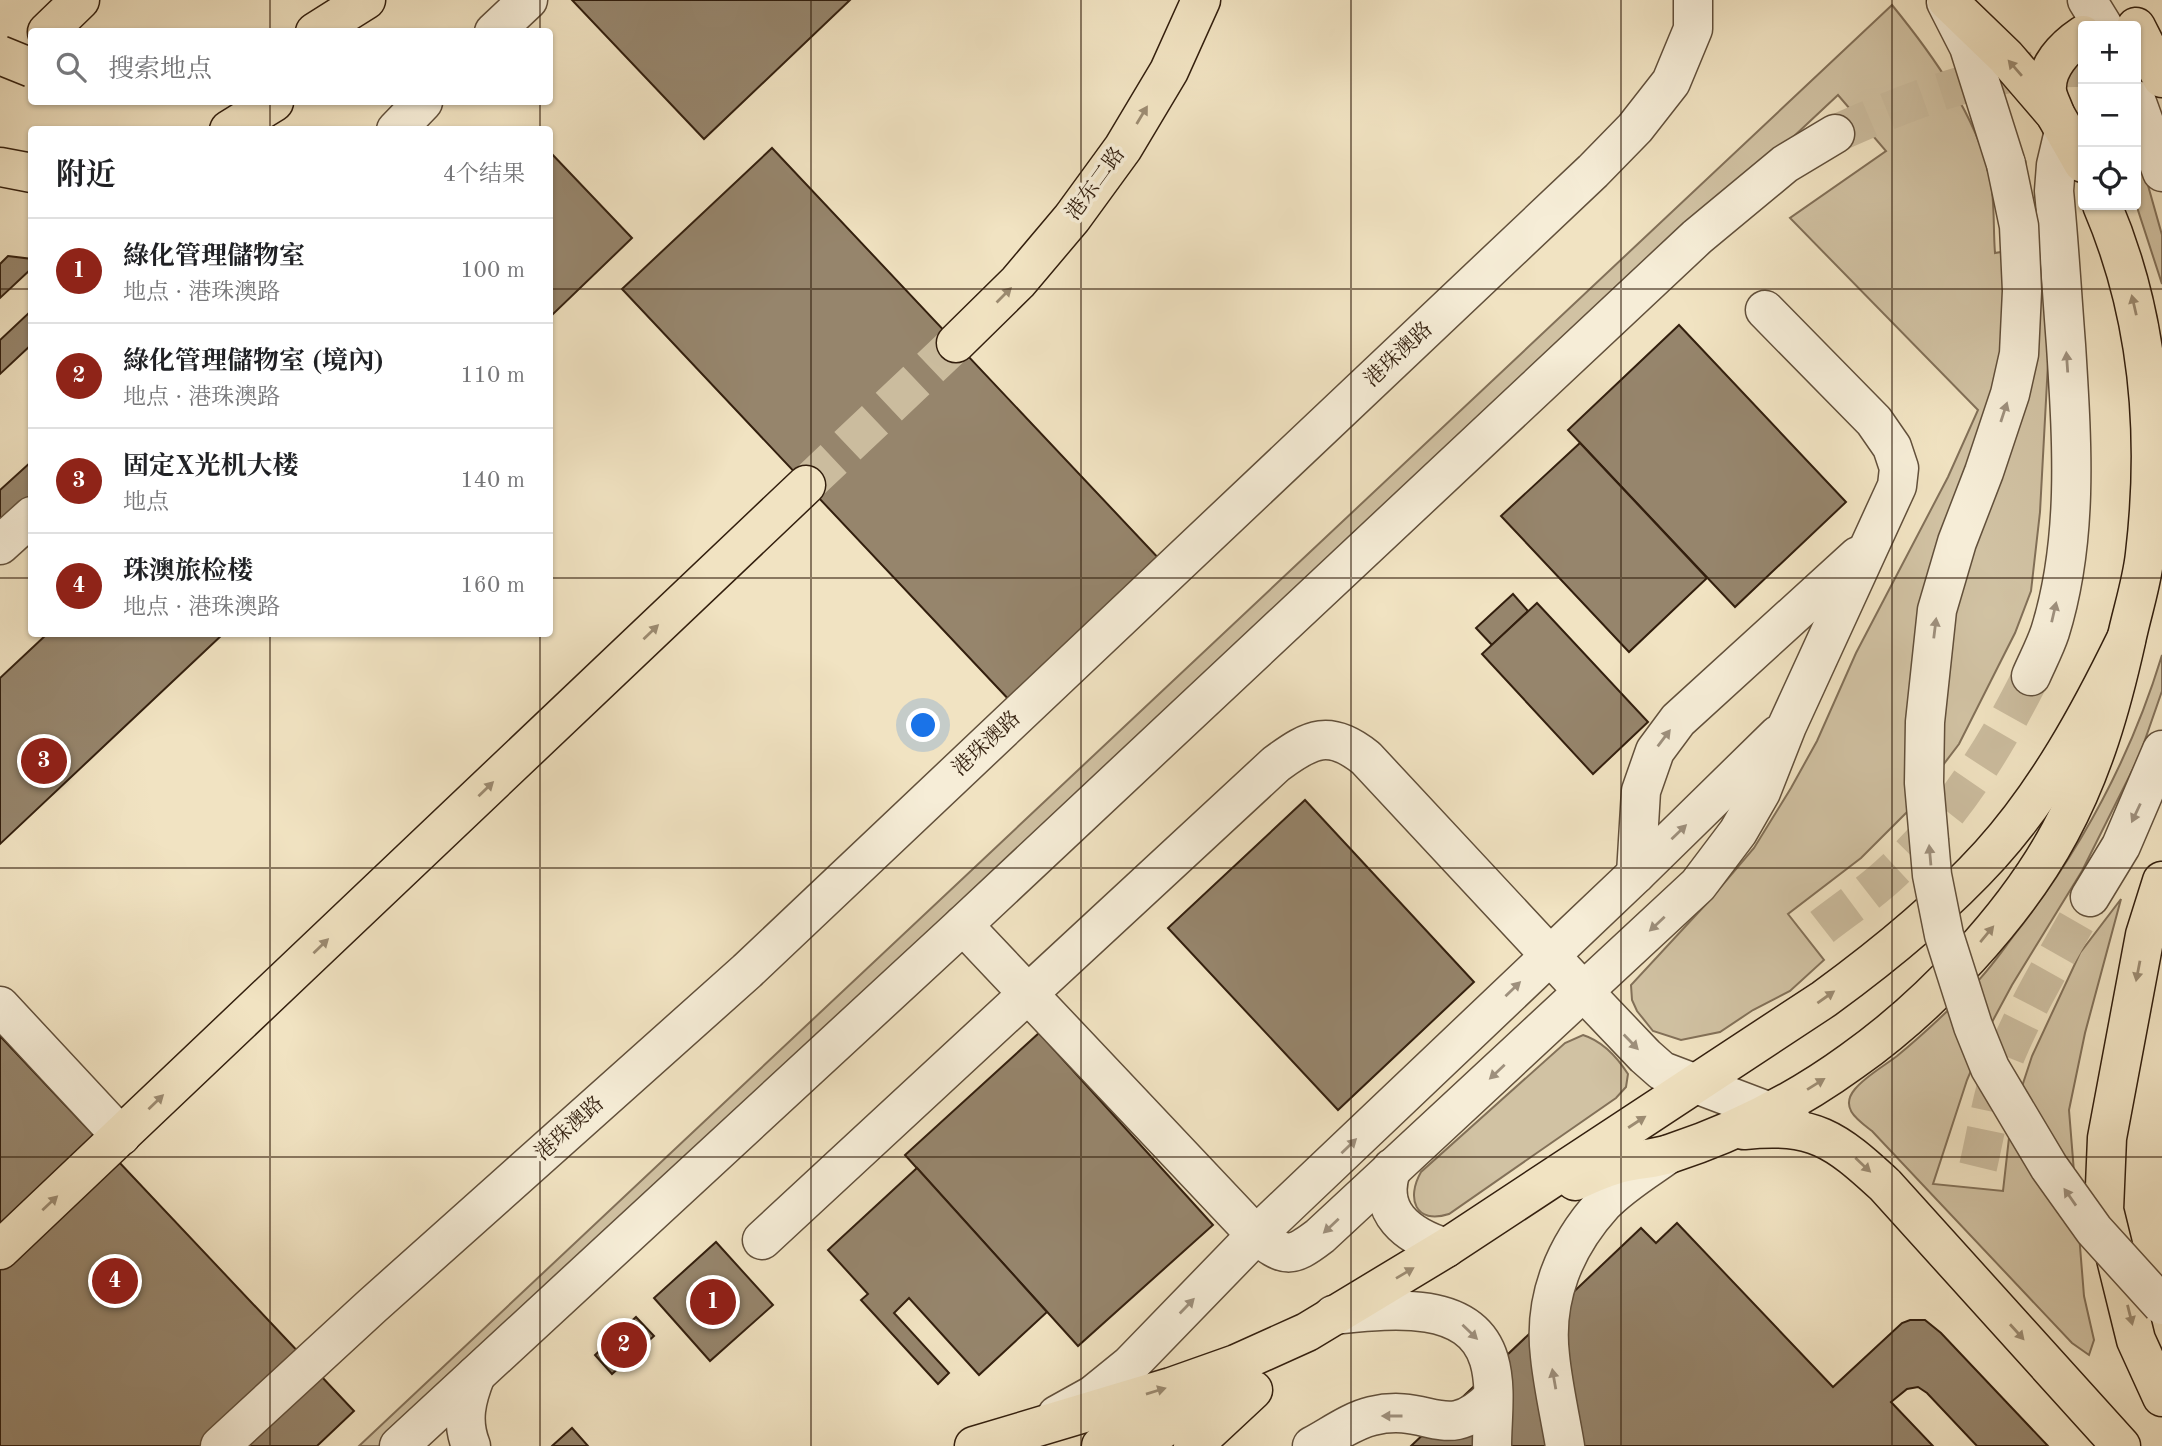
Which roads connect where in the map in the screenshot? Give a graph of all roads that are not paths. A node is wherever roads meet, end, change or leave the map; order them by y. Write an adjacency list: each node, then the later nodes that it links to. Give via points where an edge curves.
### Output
1 (80, 0): 12 (main road)
2 (366, 0): 13 (main road)
3 (384, 0): 14 (main road)
4 (528, 0): 15 (street)
5 (1201, 0): 35 (main road, 港东二路, one-way to 5, via 1018,282 1123,148 1169,71)
6 (1693, 0): 71 (street, 港珠澳路, via 1693,29 1671,82 1593,171 747,971)
7 (1946, 0): 29 (main road, one-way to 7, via 2006,57); 64 (street, one-way to 7, bridge, via 2094,1230 2049,1167 1990,1068 1944,935 1932,875 1924,783 1925,722 1937,610 2010,394 2019,354 2022,291 2019,226 2006,164 1969,47)
8 (2087, 0): 10 (street)
9 (2119, 0): 11 (main road)
10 (2117, 21)
11 (2125, 21)
12 (51, 28)
13 (321, 28)
14 (357, 28)
15 (498, 28)
16 (2078, 38): 29 (main road, via 2055,61 2047,91)
17 (2141, 48): 22 (main road)
18 (28, 51): 21 (main road)
19 (0, 55): 20 (main road, bridge)
20 (28, 66)
21 (0, 77)
22 (2162, 78)
23 (269, 105): 26 (main road)
24 (420, 105): 27 (street)
25 (2141, 114): 32 (street)
26 (235, 126)
27 (400, 126)
28 (1835, 134): 47 (street, via 1785,164 1697,237)
29 (2067, 136): 41 (street, one-way to 29, via 2050,633 2062,582 2072,486 2054,191 2056,165)
30 (0, 167): 31 (main road)
31 (28, 172)
32 (2162, 172)
33 (2104, 210): 40 (main road, one-way to 33, via 2145,557 2151,413 2141,333)
34 (1765, 310): 39 (street, via 1874,421 1892,447 1899,467 1897,486)
35 (956, 343)
36 (806, 485): 55 (main road, one-way to 36)
37 (28, 520): 38 (street)
38 (0, 545)
39 (1870, 545): 42 (street); 44 (street, one-way to 39, via 1641,791 1655,751 1678,720)
40 (2126, 639): 52 (main road, one-way to 40, via 1882,956 1990,855 2032,802 2095,703); 53 (main road, one-way to 40, via 1852,1062 1892,1030 1959,967 2019,895 2059,834 2090,771 2112,706)
41 (2031, 676)
42 (1787, 726): 44 (street, one-way to 42); 50 (street, one-way to 50, via 1761,792 1698,885)
43 (2162, 750): 46 (street, one-way to 46, via 2142,801)
44 (1636, 874): 48 (street)
45 (2162, 881): 68 (main road, one-way to 68, via 2145,936 2107,1138 2104,1210 2136,1340)
46 (2091, 897)
47 (963, 925): 49 (street); 66 (street)
48 (1549, 955): 49 (street, via 1366,758 1350,745 1328,738 1303,745 1276,764); 50 (street); 60 (street, one-way to 48)
49 (1028, 992): 60 (street); 61 (street)
50 (1584, 992): 52 (street, one-way to 52, via 1662,1071); 58 (street, one-way to 58)
51 (0, 1006): 55 (street)
52 (1694, 1084): 53 (street); 59 (main road, one-way to 52)
53 (1770, 1112): 54 (main road); 56 (street)
54 (1732, 1132): 56 (main road, via 1773,1127); 57 (main road)
55 (121, 1136): 63 (main road, one-way to 55)
56 (1823, 1138): 80 (main road, one-way to 80, via 1852,1155 1885,1185)
57 (1667, 1155): 59 (main road, via 1597,1171); 79 (street, one-way to 57, via 1549,1353 1550,1311 1558,1274 1569,1248 1604,1203)
58 (1392, 1168): 60 (street, one-way to 60, via 1305,1247 1290,1253 1278,1251); 62 (street, via 1387,1196 1397,1219 1420,1238)
59 (1479, 1226): 62 (main road)
60 (1256, 1235): 70 (street, one-way to 60, via 1043,1422 1093,1395 1130,1365)
61 (762, 1240)
62 (1446, 1248): 65 (main road, one-way to 62)
63 (0, 1250)
64 (2162, 1305)
65 (1320, 1324): 67 (street, one-way to 67, via 1392,1310 1420,1311 1464,1324 1489,1360); 69 (main road); 70 (main road, one-way to 65, via 1171,1387 1236,1364); 76 (main road)
66 (476, 1375): 72 (street); 73 (street, via 464,1414)
67 (1493, 1397): 77 (street, one-way to 77, via 1464,1427 1439,1428 1395,1414 1371,1416); 78 (street)
68 (2162, 1397)
69 (1201, 1402): 74 (main road); 75 (main road)
70 (983, 1443)
71 (220, 1446)
72 (399, 1446)
73 (471, 1446)
74 (1101, 1446)
75 (1138, 1446)
76 (1193, 1446)
77 (1312, 1446)
78 (1492, 1446)
79 (1565, 1446)
80 (2120, 1446)

